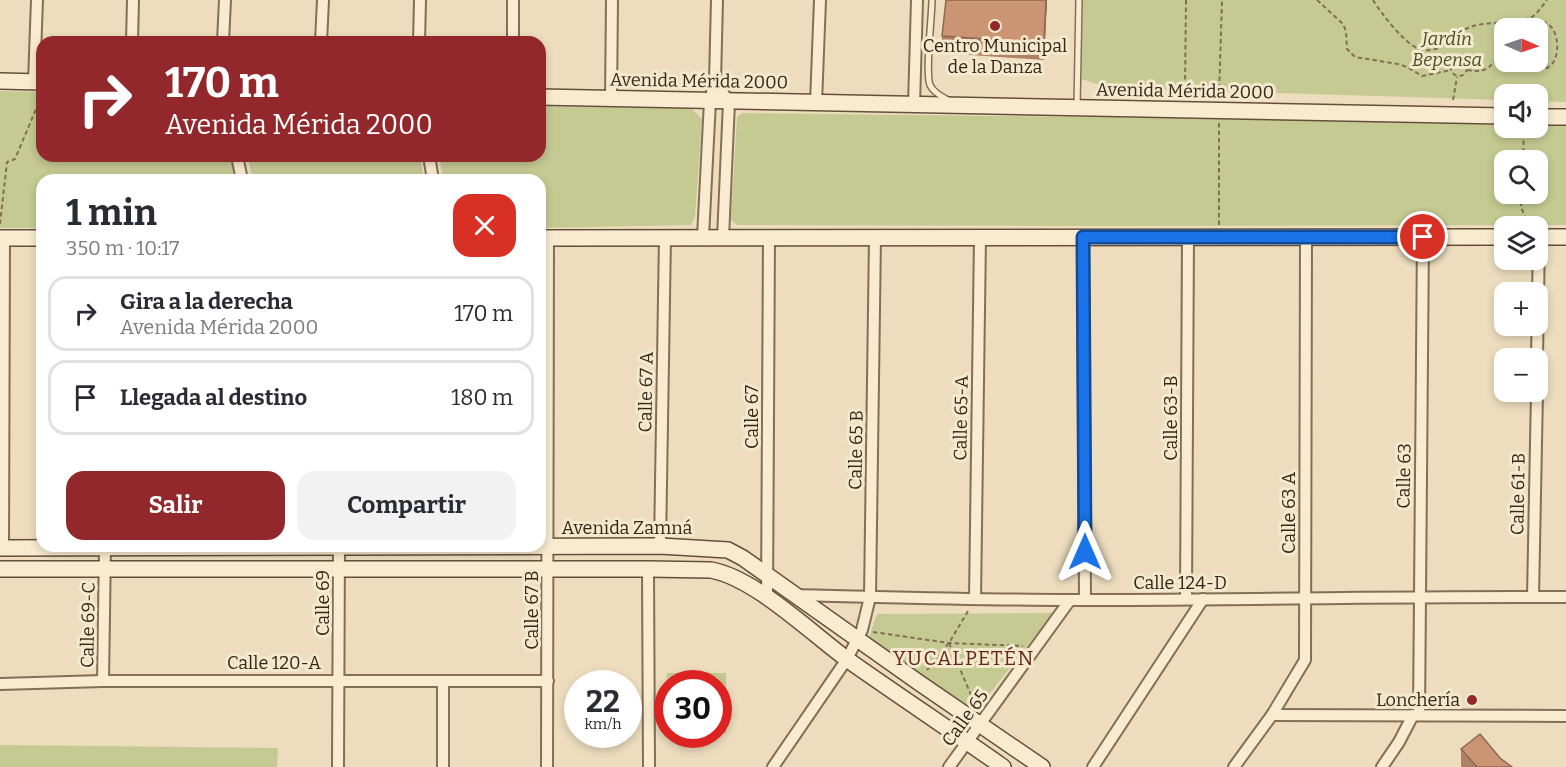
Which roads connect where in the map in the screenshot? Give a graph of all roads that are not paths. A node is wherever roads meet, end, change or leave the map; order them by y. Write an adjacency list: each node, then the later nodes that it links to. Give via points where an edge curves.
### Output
1 (37, 0): 13 (street)
2 (133, 0): 14 (street)
3 (225, 0): 15 (street)
4 (323, 0): 16 (street)
5 (420, 0): 17 (street)
6 (513, 0): 18 (street)
7 (612, 0): 23 (street)
8 (717, 0): 20 (street)
9 (820, 0): 26 (street)
10 (917, 0): 27 (street)
11 (932, 0): 28 (lane, via 930,85 941,97)
12 (1079, 0): 29 (lane)
13 (38, 36)
14 (132, 36)
15 (223, 36)
16 (321, 36)
17 (419, 36)
18 (513, 36)
19 (0, 81): 21 (street)
20 (715, 81): 24 (street); 25 (street)
21 (36, 86)
22 (546, 97): 23 (street, Avenida Mérida 2000)
23 (611, 99): 24 (street, Avenida Mérida 2000)
24 (710, 101): 25 (street, Avenida Mérida 2000); 37 (street)
25 (729, 102): 26 (street, Avenida Mérida 2000); 38 (street)
26 (816, 103): 27 (street, Avenida Mérida 2000)
27 (914, 105): 28 (street, Avenida Mérida 2000)
28 (962, 106): 29 (street, Avenida Mérida 2000)
29 (1077, 108): 30 (street, Avenida Mérida 2000)
30 (1494, 116)
31 (1548, 117): 32 (street)
32 (1566, 117)
33 (1, 234): 35 (street); 57 (street)
34 (1548, 235): 47 (street)
35 (36, 237)
36 (665, 237): 37 (street); 48 (street); 53 (street, Calle 67 A)
37 (703, 237): 38 (street)
38 (723, 237): 39 (street)
39 (769, 237): 40 (street); 65 (street, Calle 67)
40 (875, 237): 41 (street); 69 (street, Calle 65 B)
41 (980, 237): 42 (street); 73 (street, Calle 65-A)
42 (1083, 237): 43 (street); 77 (street)
43 (1188, 237): 44 (street); 72 (street, Calle 63-B)
44 (1306, 237): 45 (street); 75 (street, Calle 63 A)
45 (1423, 237): 46 (street); 67 (street, Calle 63)
46 (1494, 237)
47 (1566, 237)
48 (546, 238)
49 (1536, 270): 50 (street)
50 (1537, 348)
51 (546, 362): 56 (street, Calle 67 B)
52 (1537, 402): 70 (street, Calle 61-B)
53 (660, 546): 56 (street, Avenida Zamná); 65 (street, Avenida Zamná, via 728,550)
54 (36, 547): 57 (street, Avenida Zamná)
55 (546, 547): 56 (street, Avenida Zamná)
56 (549, 547): 62 (street, Calle 67 B)
57 (1, 548)
58 (105, 552): 64 (street, Calle 69-C)
59 (339, 552): 61 (street, Calle 69)
60 (0, 568): 64 (street)
61 (339, 568): 62 (street); 64 (street); 80 (street, Calle 69)
62 (548, 568): 63 (street); 82 (street, Calle 67 B)
63 (648, 568): 68 (street, via 721,572); 93 (street)
64 (105, 569): 81 (street, Calle 69-C)
65 (767, 573): 66 (street, Avenida Zamná); 68 (street, Calle 67)
66 (795, 595): 69 (street, Calle 124-D); 78 (street, Avenida Zamná)
67 (1419, 596): 70 (street, Calle 124-D); 75 (street, Calle 124-D); 86 (street, Calle 63)
68 (767, 597): 79 (street)
69 (870, 597): 73 (street, Calle 124-D); 78 (street, Calle 65 B)
70 (1533, 597): 71 (street, Calle 124-D)
71 (1566, 597)
72 (1186, 598): 74 (street, Calle 124-D); 77 (street, Calle 124-D)
73 (975, 599): 76 (street, Calle 124-D)
74 (1203, 599): 75 (street, Calle 124-D); 98 (street)
75 (1305, 599): 85 (street, Calle 63 A, via 1305,660)
76 (1070, 600): 77 (street, Calle 124-D); 88 (street, Calle 65)
77 (1085, 600)
78 (859, 634): 79 (street, Calle 65 B); 88 (street, Avenida Zamná, via 918,682)
79 (847, 659): 89 (street); 94 (street, Calle 65 B)
80 (339, 680): 81 (street, Calle 120-A); 83 (street, Calle 120-A); 90 (street, Calle 69)
81 (103, 681): 84 (street, Calle 120-A)
82 (548, 681): 83 (street, Calle 120-A); 92 (street, Calle 67 B)
83 (443, 682): 91 (street)
84 (0, 684)
85 (1272, 715): 86 (street); 99 (street, Calle 63 A)
86 (1416, 715): 87 (street); 100 (street, Calle 63)
87 (1566, 716)
88 (981, 723): 89 (street, Calle 65); 97 (street, Avenida Zamná)
89 (968, 742): 95 (street, Calle 65); 96 (street)
90 (338, 767)
91 (443, 767)
92 (547, 767)
93 (649, 767)
94 (773, 767)
95 (949, 767)
96 (1003, 767)
97 (1042, 767)
98 (1093, 767)
99 (1234, 767)
100 (1382, 767)

